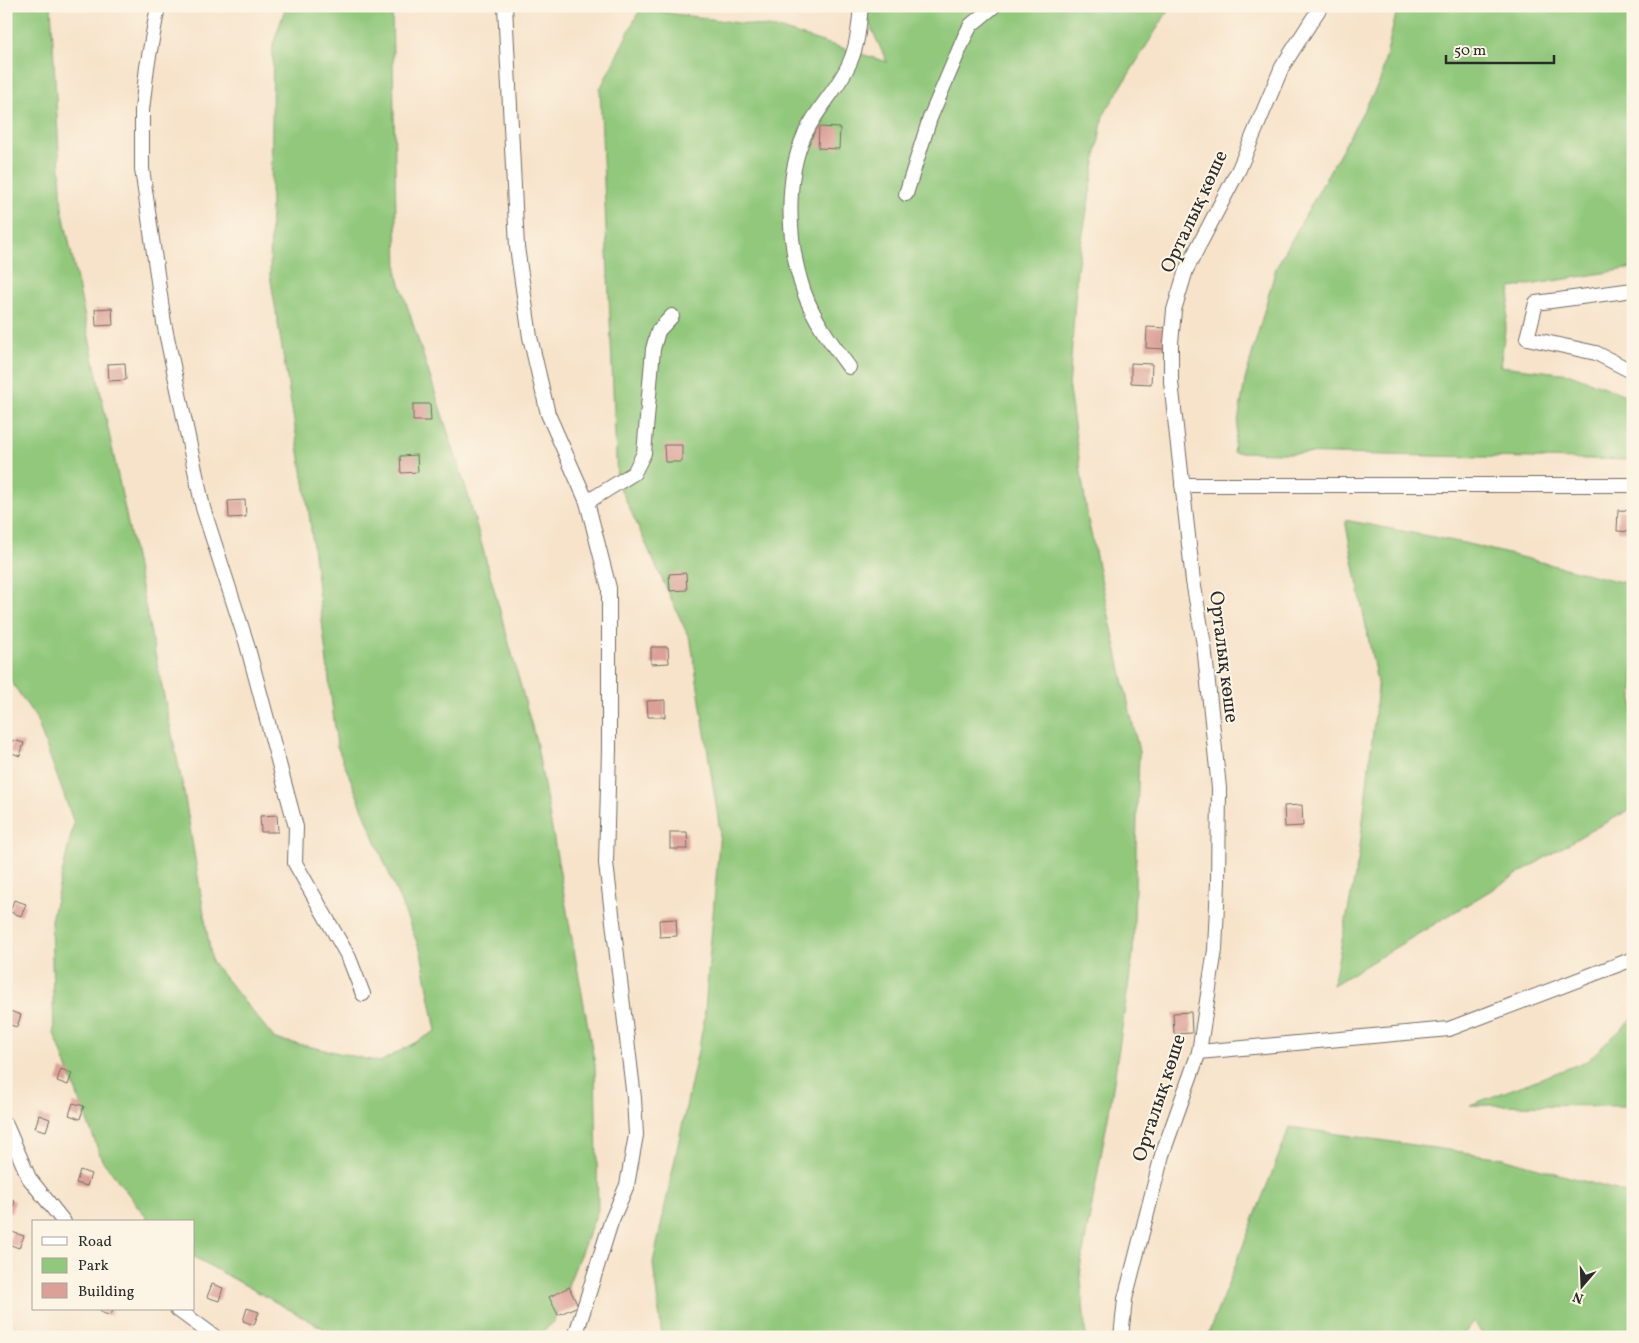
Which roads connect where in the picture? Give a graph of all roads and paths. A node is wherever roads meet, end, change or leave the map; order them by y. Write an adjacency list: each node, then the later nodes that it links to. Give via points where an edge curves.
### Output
1 (158, 6): 15 (street, via 142,110 142,169 164,323 190,450 203,508 246,641 296,828 295,863 349,958)
2 (505, 6): 13 (street, via 517,247 530,337 548,414)
3 (861, 6): 9 (street, via 851,61 804,137 792,176 791,199 794,250 804,292 829,340)
4 (994, 6): 6 (street, via 972,25 965,36 930,118)
5 (1321, 6): 11 (street, Орталық көше, via 1282,67 1239,169 1186,270 1174,310 1171,382)
6 (906, 194)
7 (1633, 290): 10 (street, via 1536,303 1527,338 1596,353)
8 (672, 316): 13 (street, via 658,331 653,349 644,453 634,473)
9 (849, 367)
10 (1633, 372)
11 (1182, 485): 12 (street); 16 (street, Орталық көше, via 1219,788 1215,950)
12 (1633, 486)
13 (586, 502): 21 (street, via 609,588 606,863 636,1135 627,1185 611,1222)
14 (1633, 959): 16 (street, via 1449,1029)
15 (363, 994)
16 (1199, 1052): 22 (street, Орталық көше, via 1162,1154 1125,1299)
17 (6, 1125): 18 (street, via 29,1178)
18 (62, 1220)
19 (178, 1310): 20 (street)
20 (214, 1337)
21 (575, 1337)
22 (1121, 1337)

